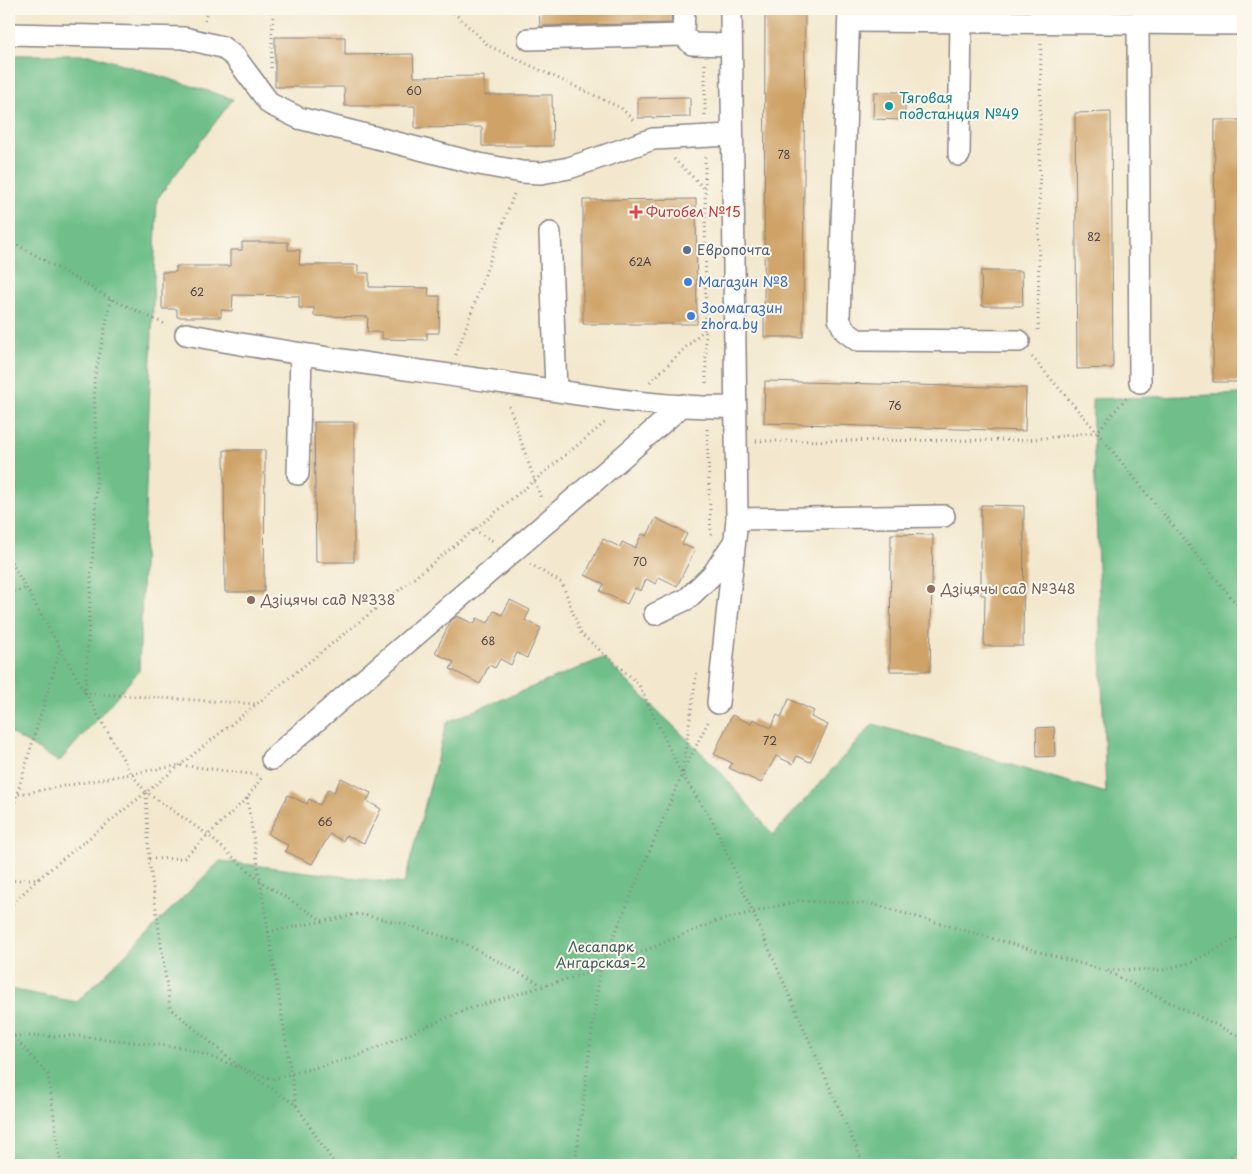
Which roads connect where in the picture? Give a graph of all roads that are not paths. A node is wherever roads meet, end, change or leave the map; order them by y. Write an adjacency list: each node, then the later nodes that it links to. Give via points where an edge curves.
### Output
1 (684, 9): 8 (lane)
2 (731, 9): 10 (lane)
3 (849, 15): 4 (lane); 15 (lane, via 839,319 845,331 857,340)
4 (961, 22): 5 (lane); 12 (lane)
5 (1138, 22): 6 (lane); 17 (lane)
6 (1243, 24)
7 (9, 34): 11 (lane, via 184,38 222,47 235,57 270,104 299,118 522,172 540,173 569,168 653,139)
8 (682, 36): 9 (lane); 10 (lane, via 692,44)
9 (529, 39)
10 (731, 44): 11 (lane)
11 (731, 135): 20 (lane)
12 (959, 156)
13 (550, 233): 18 (lane)
14 (186, 334): 16 (lane)
15 (1028, 338)
16 (301, 354): 18 (lane); 21 (lane)
17 (1140, 382)
18 (556, 390): 19 (lane)
19 (683, 405): 20 (lane); 26 (lane)
20 (735, 407): 23 (lane)
21 (298, 474)
22 (944, 516): 23 (lane)
23 (737, 529): 24 (lane, via 713,574 687,599); 25 (lane)
24 (655, 614)
25 (718, 703)
26 (272, 759)

